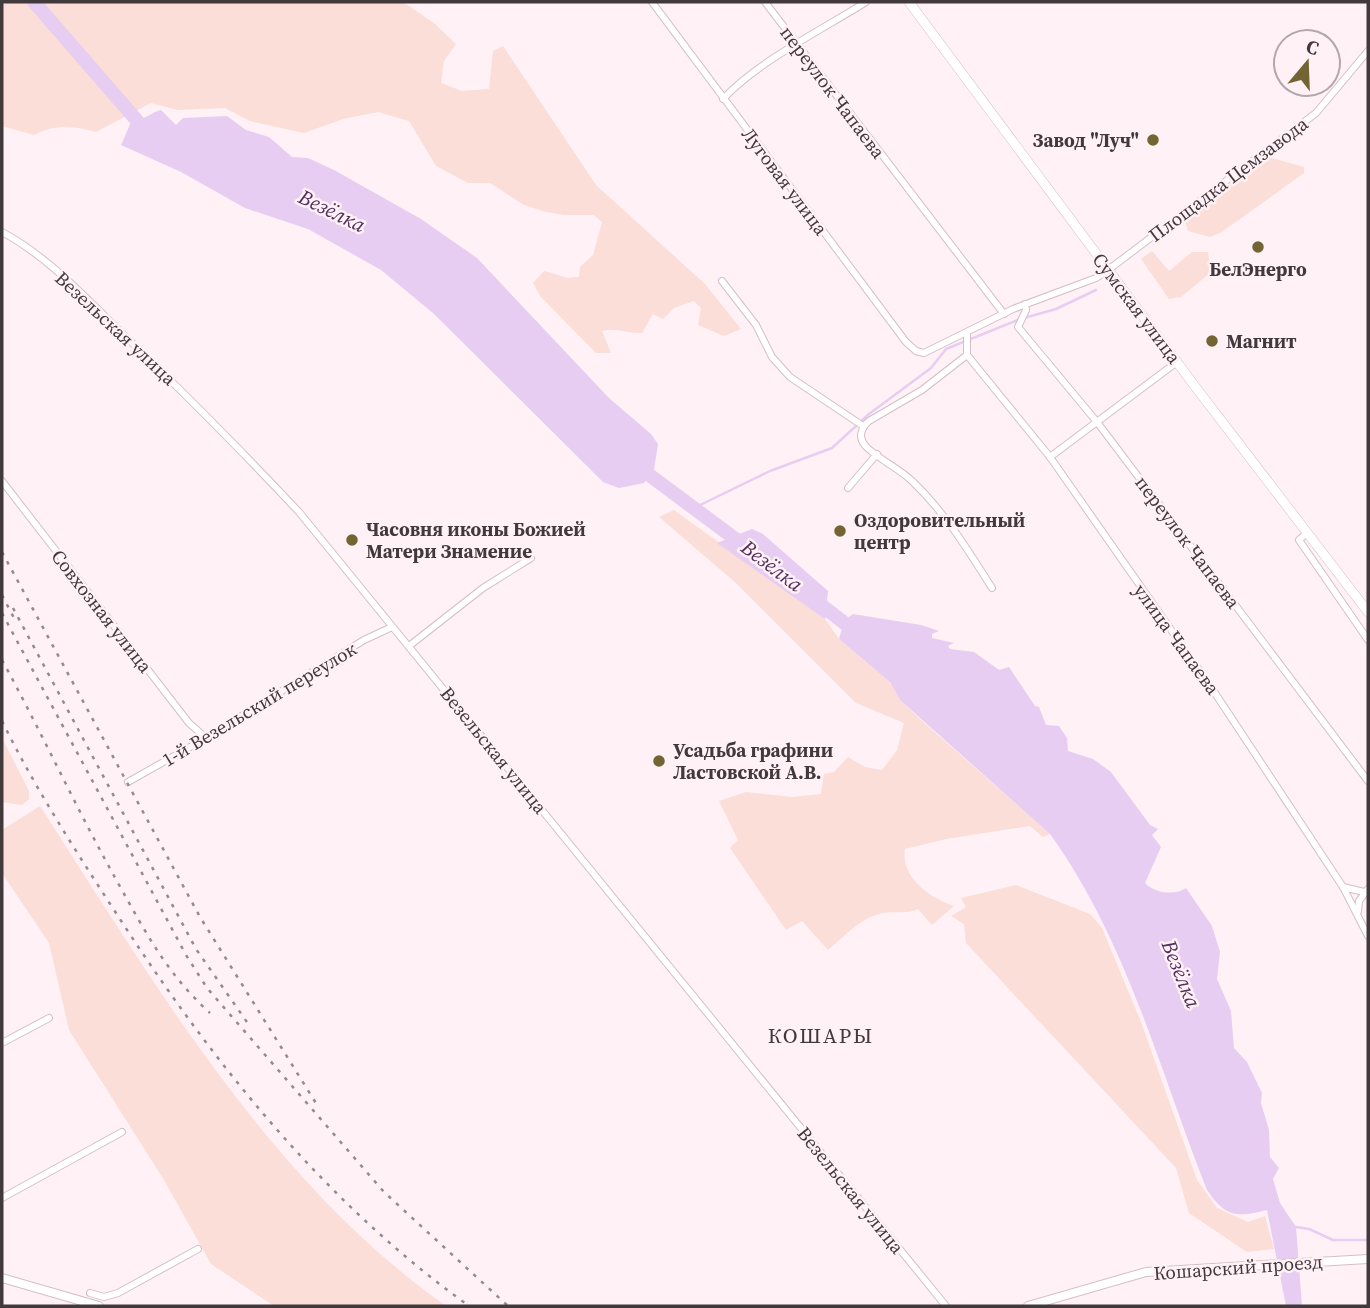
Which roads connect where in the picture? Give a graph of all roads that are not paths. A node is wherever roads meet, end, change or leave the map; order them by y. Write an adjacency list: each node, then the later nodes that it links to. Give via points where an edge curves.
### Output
1 (652, 2): 7 (street, Луговая улица)
2 (765, 2): 5 (street, переулок Чапаева)
3 (866, 2): 5 (street)
4 (909, 2): 9 (main road, Сумская улица)
5 (797, 44): 7 (street); 12 (street, переулок Чапаева)
6 (1368, 51): 9 (street, Площадка Цемзавода, via 1316,113)
7 (723, 99): 13 (street, Луговая улица, via 905,342 924,353)
8 (2, 232): 26 (street, Везельская улица, via 50,266 218,426 299,512)
9 (1108, 270): 11 (street); 15 (main road, Сумская улица)
10 (722, 281): 17 (street, via 790,377)
11 (1025, 304): 12 (street); 16 (street, переулок Чапаева, via 1018,327)
12 (1004, 314): 13 (street)
13 (967, 335): 14 (street)
14 (967, 355): 17 (street, via 922,390); 19 (street, улица Чапаева)
15 (1178, 362): 16 (street); 22 (main road, Сумская улица)
16 (1097, 422): 19 (street); 30 (street, переулок Чапаева)
17 (863, 426): 18 (street, via 861,440)
18 (877, 454): 21 (street); 24 (street, via 912,481 943,517)
19 (1050, 457): 32 (street, улица Чапаева, via 1209,684)
20 (2, 481): 29 (street, Совхозная улица, via 189,723)
21 (848, 488)
22 (1307, 533): 25 (main road, Сумская улица); 27 (street, via 1298,540)
23 (531, 558): 28 (street, via 483,588)
24 (992, 588)
25 (1368, 612)
26 (392, 628): 28 (street, Везельская улица); 29 (street, 1-й Везельский переулок, via 364,640)
27 (1368, 640)
28 (409, 646): 45 (street, Везельская улица)
29 (206, 738): 31 (street, 1-й Везельский переулок)
30 (1368, 780)
31 (128, 782)
32 (1343, 887): 33 (street); 34 (street, улица Чапаева)
33 (1366, 890): 34 (street)
34 (1358, 914): 35 (street, улица Чапаева)
35 (1368, 936)
36 (49, 1018): 37 (street)
37 (2, 1043)
38 (122, 1132): 39 (street)
39 (2, 1198)
40 (198, 1249): 43 (street, via 118,1293 104,1297)
41 (1368, 1259): 46 (street, Кошарский проезд, via 1146,1272)
42 (2, 1278): 44 (street)
43 (90, 1293)
44 (99, 1306)
45 (946, 1306)
46 (1028, 1306)

